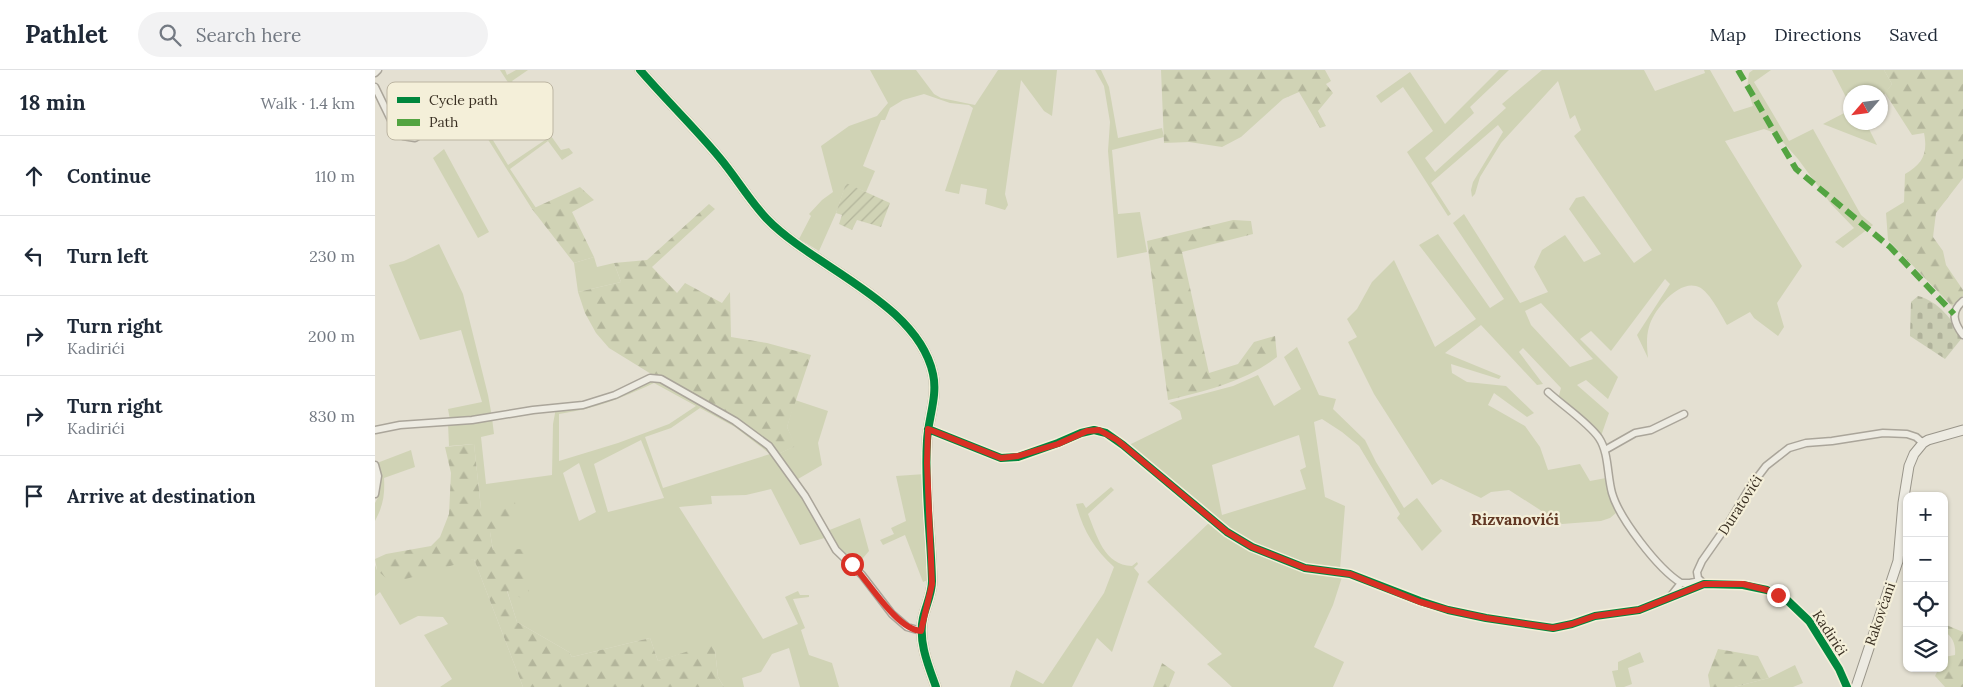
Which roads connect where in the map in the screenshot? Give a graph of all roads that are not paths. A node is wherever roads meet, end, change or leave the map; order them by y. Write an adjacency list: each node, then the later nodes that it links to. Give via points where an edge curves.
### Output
1 (378, 70): 3 (street)
2 (640, 70): 10 (street, via 718,156 776,228 866,291 909,330 928,358 934,376)
3 (375, 73)
4 (375, 87): 5 (street)
5 (387, 112)
6 (1963, 301): 7 (street, via 1954,314)
7 (1963, 335)
8 (1548, 392): 14 (street, via 1595,433)
9 (1684, 414): 14 (street, via 1651,430 1635,433)
10 (928, 429): 19 (street, Kadirići, via 993,456 1009,459 1087,431 1099,430 1123,445 1227,532 1252,547 1305,568 1357,576 1448,610 1553,628 1595,616 1639,610); 20 (street, via 932,584)
11 (375, 430): 20 (street, via 400,424 472,420 583,405 615,395 650,378 661,379 735,421 769,446 805,496 836,550 862,575 892,614 907,626)
12 (1963, 430): 13 (street)
13 (1923, 443): 18 (street, Duratovići, via 1907,434 1883,433 1789,448 1766,466 1699,566 1697,572); 21 (street, Rakovčani, via 1909,466 1898,561)
14 (1605, 450): 17 (street, via 1612,494 1618,508 1651,556)
15 (375, 465): 16 (street)
16 (375, 494)
17 (1681, 583): 18 (street); 19 (street)
18 (1702, 583): 19 (street, Kadirići); 23 (street, Kadirići, via 1754,586 1787,600 1809,621)
19 (1667, 599)
20 (921, 631): 22 (street)
21 (1857, 684)
22 (936, 687)
23 (1847, 687)

